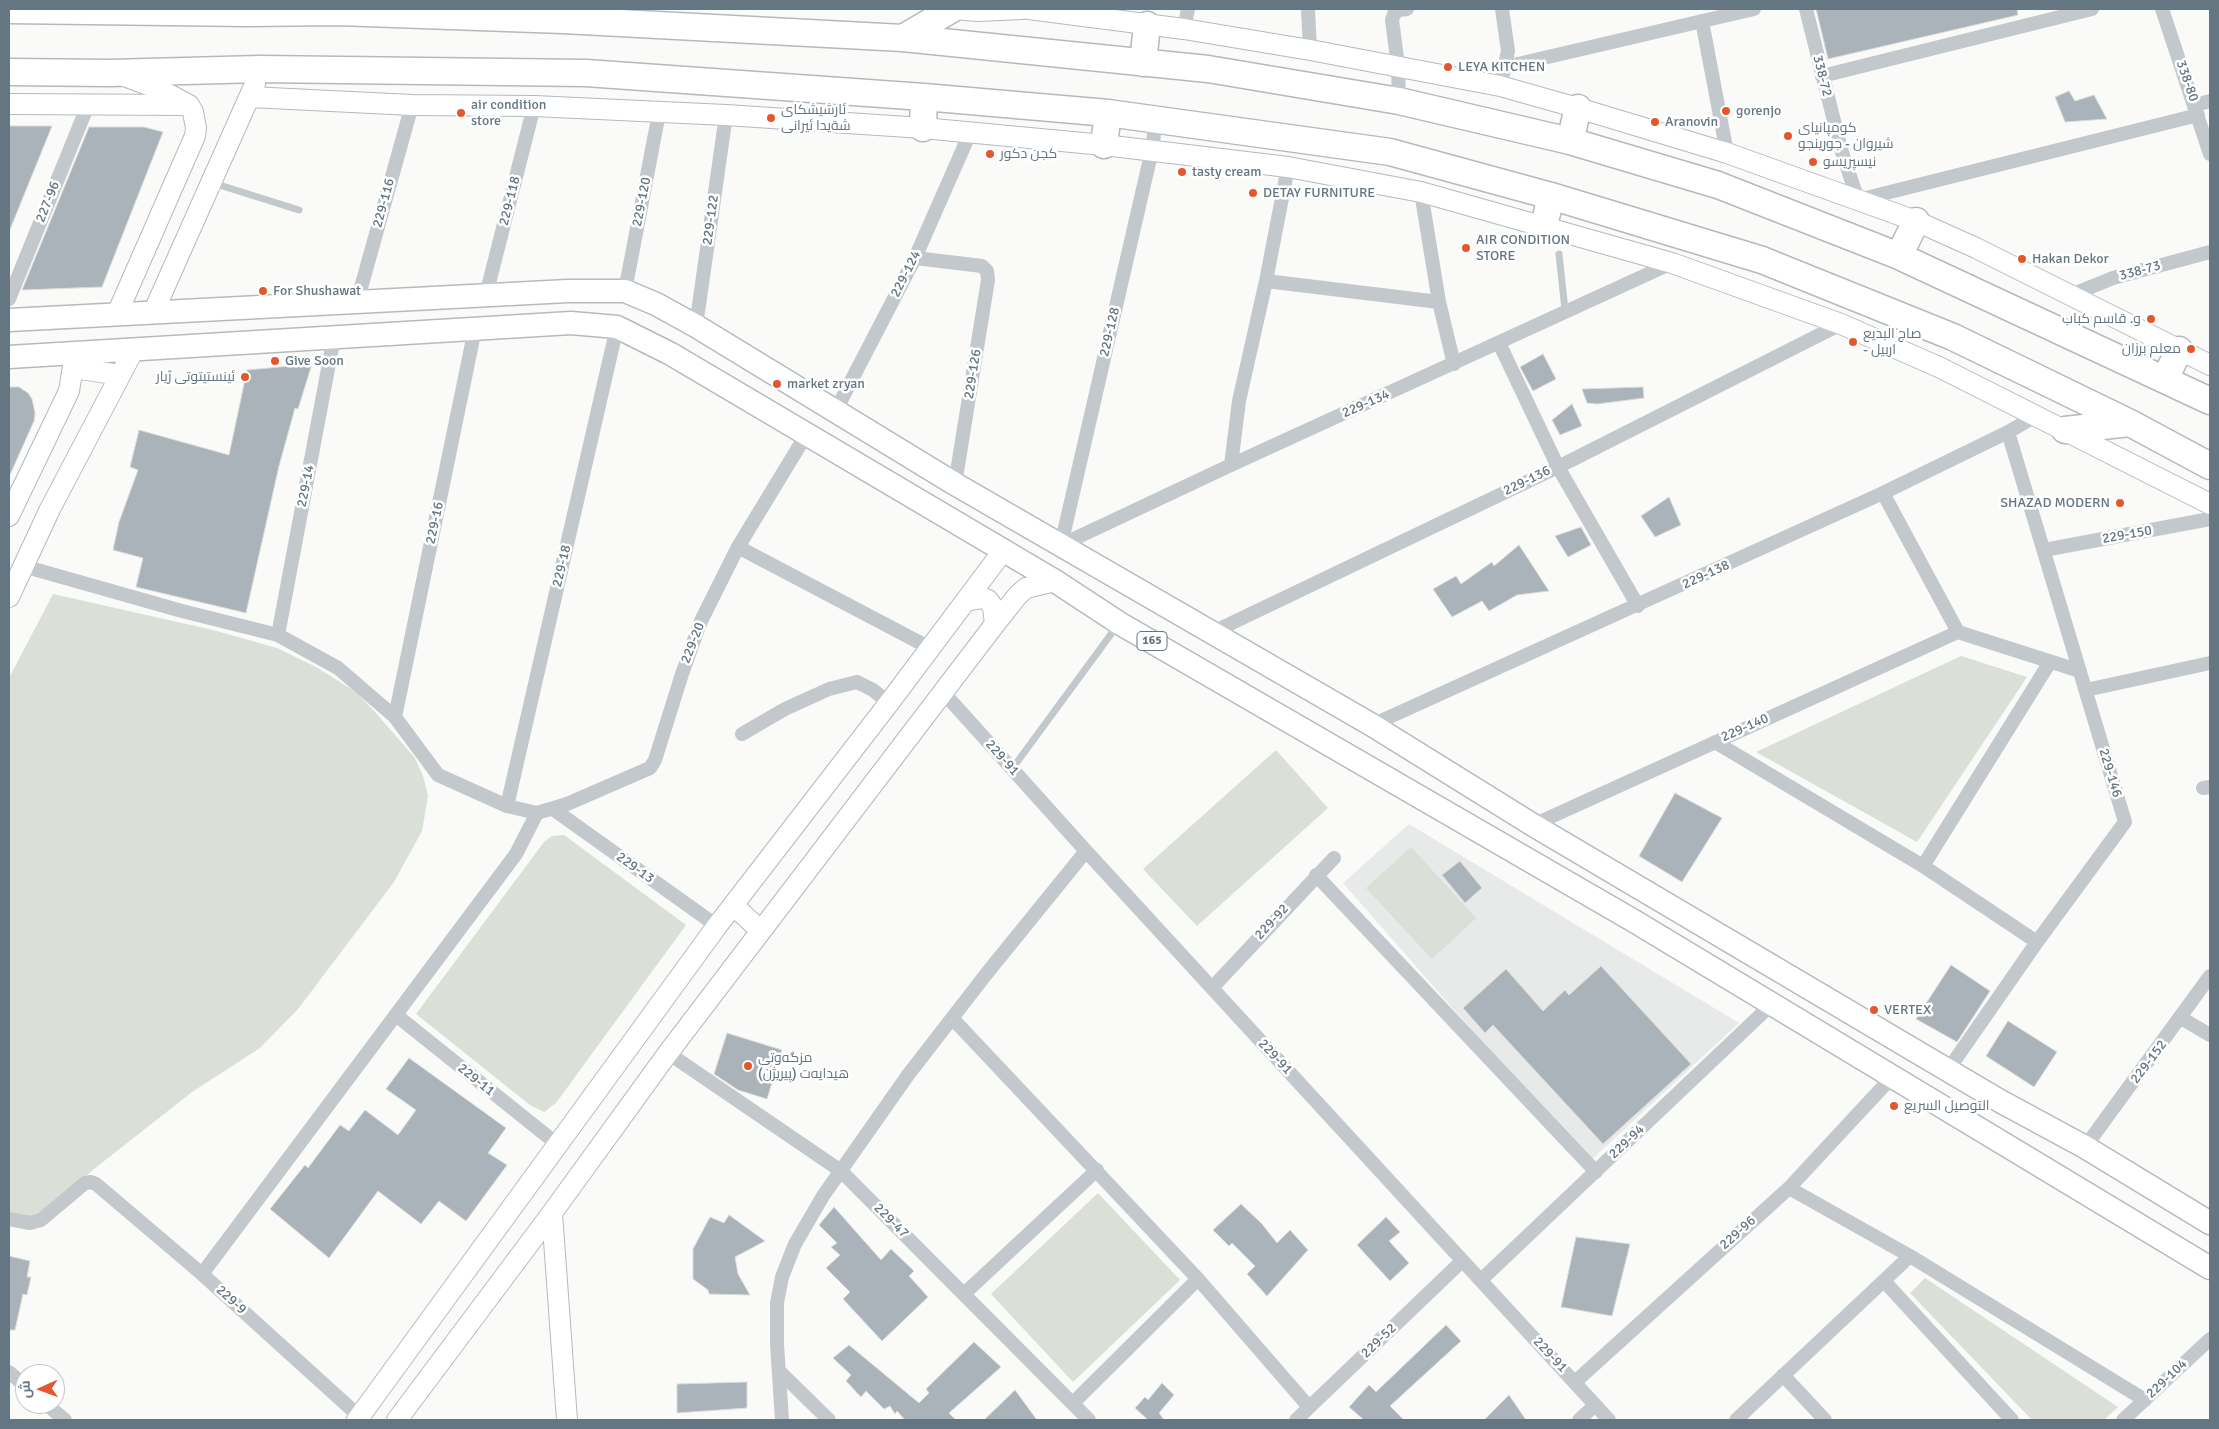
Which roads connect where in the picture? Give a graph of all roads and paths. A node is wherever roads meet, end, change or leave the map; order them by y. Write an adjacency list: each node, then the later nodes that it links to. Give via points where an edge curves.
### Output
1 (122, 9): 13 (highway); 16 (highway)
2 (953, 9): 15 (street); 20 (highway)
3 (1022, 9): 15 (street)
4 (1029, 9): 18 (street)
5 (1188, 9): 19 (street)
6 (1308, 9): 21 (street)
7 (1407, 9): 23 (street, via 1399,10 1392,20)
8 (1502, 9): 24 (street, via 1508,51)
9 (1754, 9): 17 (street)
10 (1806, 9): 28 (street, 338-72)
11 (2092, 9): 28 (street)
12 (2162, 9): 40 (street, 338-80)
13 (9, 10)
14 (337, 10): 16 (highway); 20 (highway)
15 (979, 10)
16 (249, 11)
17 (1702, 21): 24 (street); 50 (street)
18 (1147, 25): 19 (street); 22 (highway)
19 (1184, 30): 21 (street)
20 (903, 38): 22 (highway)
21 (1310, 50): 23 (street)
22 (1143, 63): 33 (highway, via 1208,69)
23 (1398, 66): 29 (street); 33 (street)
24 (1505, 67): 29 (street)
25 (260, 70): 27 (highway); 30 (street); 31 (highway, via 586,73)
26 (9, 72): 27 (highway)
27 (110, 73): 36 (street, via 159,89)
28 (1822, 76): 56 (street, 338-72)
29 (1500, 86): 39 (street)
30 (250, 96): 37 (street); 53 (street)
31 (924, 97): 42 (highway); 45 (highway)
32 (2210, 100): 40 (street)
33 (1400, 101): 47 (highway)
34 (9, 104): 35 (street)
35 (88, 105): 36 (street); 70 (street, 227-96)
36 (189, 105): 66 (street, via 195,120 195,136)
37 (412, 105): 38 (street); 72 (street, 229-116)
38 (534, 106): 41 (street); 68 (street, 229-118)
39 (1578, 108): 47 (highway); 50 (street)
40 (2197, 110): 51 (street, 338-80); 56 (street)
41 (659, 113): 43 (street); 67 (street, 229-120)
42 (1108, 113): 44 (highway); 48 (highway)
43 (726, 115): 45 (street); 79 (street, 229-122)
44 (1156, 118): 49 (street, 229-128); 55 (highway, via 1390,152)
45 (923, 128): 46 (street)
46 (970, 133): 48 (street); 63 (street, 229-124)
47 (1570, 140): 62 (highway, via 1718,185)
48 (1104, 145): 49 (street)
49 (1152, 150): 52 (street); 108 (street, 229-128)
50 (1727, 153): 56 (street)
51 (2210, 154)
52 (1288, 167): 54 (street); 65 (street)
53 (211, 182): 57 (lane); 74 (street)
54 (1421, 192): 59 (street); 73 (street)
55 (1550, 196): 59 (highway); 96 (highway, via 1762,260 1954,337)
56 (1858, 200): 58 (street)
57 (299, 210)
58 (1916, 221): 62 (highway); 69 (street)
59 (1544, 226): 64 (street)
60 (2210, 252): 69 (street, 338-73, via 2113,278)
61 (1559, 254): 75 (lane)
62 (1899, 256): 92 (highway)
63 (915, 258): 94 (street, 229-124); 103 (street, 229-126, via 982,266 987,271)
64 (1672, 263): 75 (street, 229-134); 78 (street)
65 (1266, 281): 73 (street); 100 (street, via 1239,401)
66 (130, 283): 74 (street); 76 (street)
67 (625, 291): 68 (main road, 165); 79 (main road, 165)
68 (486, 295): 71 (main road, 165)
69 (2071, 296): 85 (street)
70 (9, 298)
71 (416, 300): 72 (main road, 165); 82 (main road)
72 (357, 302): 74 (main road, 165)
73 (1438, 302): 89 (street)
74 (157, 304): 76 (main road, 165)
75 (1565, 310): 84 (street, 229-134)
76 (117, 314): 77 (main road, 165)
77 (9, 320)
78 (1841, 324): 95 (street, via 1941,368); 102 (street, 229-136)
79 (696, 326): 94 (main road, 165)
80 (617, 327): 81 (main road, 165, via 571,323); 99 (main road, 165, via 671,354); 134 (street, 229-18)
81 (475, 330): 82 (main road, 165); 129 (street, 229-16)
82 (417, 333): 83 (main road, 165)
83 (334, 337): 86 (main road, 165); 121 (street, 229-14)
84 (1499, 343): 89 (street, 229-134); 102 (street)
85 (2180, 350): 90 (street); 92 (highway)
86 (133, 351): 88 (main road, 165); 91 (street)
87 (9, 357): 88 (main road, 165)
88 (74, 361): 91 (street); 106 (street, via 70,391)
89 (1454, 364): 100 (street, 229-134)
90 (2210, 365)
91 (120, 375): 112 (street)
92 (2165, 379): 93 (highway)
93 (2210, 401)
94 (835, 412): 103 (main road, 165)
95 (2036, 416): 97 (street); 98 (street, 229-138)
96 (2130, 423): 97 (highway); 101 (highway)
97 (2065, 430): 105 (street)
98 (2008, 432): 104 (street, 229-138); 110 (street, 229-146)
99 (806, 435): 109 (street, 229-20); 111 (main road, 165)
100 (1232, 464): 108 (street, 229-134)
101 (2210, 466)
102 (1558, 467): 116 (street); 120 (street, 229-136)
103 (955, 484): 108 (main road, 165)
104 (1884, 493): 116 (street, 229-138); 119 (street)
105 (2210, 504)
106 (10, 510)
107 (2210, 520): 110 (street, 229-150)
108 (1061, 545): 120 (main road, 165)
109 (738, 547): 122 (street); 135 (street, 229-20, via 701,621 650,768)
110 (2044, 550): 125 (street, 229-146)
111 (1003, 551): 113 (main road, 165); 115 (street)
112 (23, 566): 114 (street); 121 (street, via 182,612)
113 (1055, 581): 117 (main road, 165); 118 (street, via 1026,588)
114 (9, 597)
115 (966, 601): 118 (street, via 988,600 993,607); 122 (street)
116 (1638, 606): 130 (street, 229-138)
117 (1119, 623): 133 (lane); 148 (main road, 165, via 1400,784)
118 (994, 624): 127 (street)
119 (1958, 632): 123 (street); 132 (street, 229-140)
120 (1211, 634): 130 (main road, 165)
121 (278, 635): 129 (street, via 338,668)
122 (930, 648): 128 (street)
123 (2050, 662): 125 (street); 140 (street)
124 (2210, 663): 126 (street)
125 (2080, 671): 126 (street, 229-146)
126 (2086, 690): 145 (street, 229-146, via 2125,822)
127 (943, 692): 133 (street, 229-91); 144 (street)
128 (889, 703): 131 (street, via 857,682 829,689); 142 (street)
129 (395, 717): 134 (street, via 438,775)
130 (1372, 725): 137 (main road, 165)
131 (742, 734)
132 (1715, 742): 137 (street, 229-140); 140 (street)
133 (1012, 769): 138 (street, 229-91)
134 (506, 806): 136 (street)
135 (554, 809): 136 (street, 229-20); 143 (street, 229-13)
136 (537, 814): 149 (street, via 516,854)
137 (1533, 825): 154 (main road, 165)
138 (1086, 852): 147 (street, 229-91); 150 (street)
139 (1334, 858): 141 (street, 229-92)
140 (1923, 866): 145 (street)
141 (1316, 875): 147 (street, 229-92); 162 (street)
142 (734, 905): 143 (street); 144 (street)
143 (717, 926): 158 (street)
144 (761, 931): 153 (street)
145 (2037, 942): 154 (street, 229-146)
146 (2210, 976): 151 (street, 229-152)
147 (1212, 988): 168 (street, 229-91)
148 (1772, 1004): 155 (main road, 165); 162 (street, 229-94)
149 (396, 1014): 158 (street, 229-11); 170 (street)
150 (952, 1018): 160 (street); 161 (street)
151 (2181, 1018): 152 (street); 159 (street, 229-152)
152 (2210, 1035)
153 (668, 1053): 161 (street, 229-47); 164 (street)
154 (1948, 1070): 156 (main road, 165)
155 (1893, 1076): 157 (main road, 165); 163 (street, 229-96)
156 (2000, 1101): 157 (main road); 159 (main road, 165)
157 (1982, 1131): 169 (main road, 165)
158 (556, 1144): 183 (street)
159 (2086, 1147): 166 (main road, 165)
160 (1097, 1170): 171 (street); 174 (street)
161 (841, 1171): 174 (street, 229-47); 176 (street, via 795,1244 782,1277 777,1304)
162 (1596, 1172): 172 (street, 229-94)
163 (1789, 1188): 167 (street); 178 (street, 229-96)
164 (552, 1213): 184 (street); 185 (street)
165 (9, 1219): 170 (street, 229-9, via 35,1223 85,1183 91,1182)
166 (2210, 1223)
167 (1910, 1256): 173 (street); 179 (street)
168 (1462, 1261): 172 (street, 229-91); 182 (street, 229-52)
169 (2210, 1268)
170 (202, 1274): 183 (street, 229-9)
171 (1198, 1278): 180 (street); 182 (street)
172 (1481, 1280): 178 (street, 229-91)
173 (1884, 1281): 177 (street); 194 (street)
174 (965, 1293): 180 (street, 229-47)
175 (2210, 1338): 179 (street, 229-104)
176 (779, 1371): 186 (street); 187 (street)
177 (1784, 1375): 192 (street); 193 (street)
178 (1575, 1382): 181 (street, 229-91)
179 (2145, 1400): 195 (street, 229-104)
180 (1074, 1403): 188 (street, 229-47)
181 (1595, 1405): 190 (street); 191 (street, 229-91)
182 (1309, 1407): 189 (street, 229-52)
183 (359, 1419)
184 (397, 1420)
185 (567, 1420)
186 (782, 1420)
187 (829, 1420)
188 (1089, 1420)
189 (1296, 1420)
190 (1579, 1420)
191 (1610, 1420)
192 (1736, 1420)
193 (1825, 1420)
194 (2012, 1420)
195 (2123, 1420)

